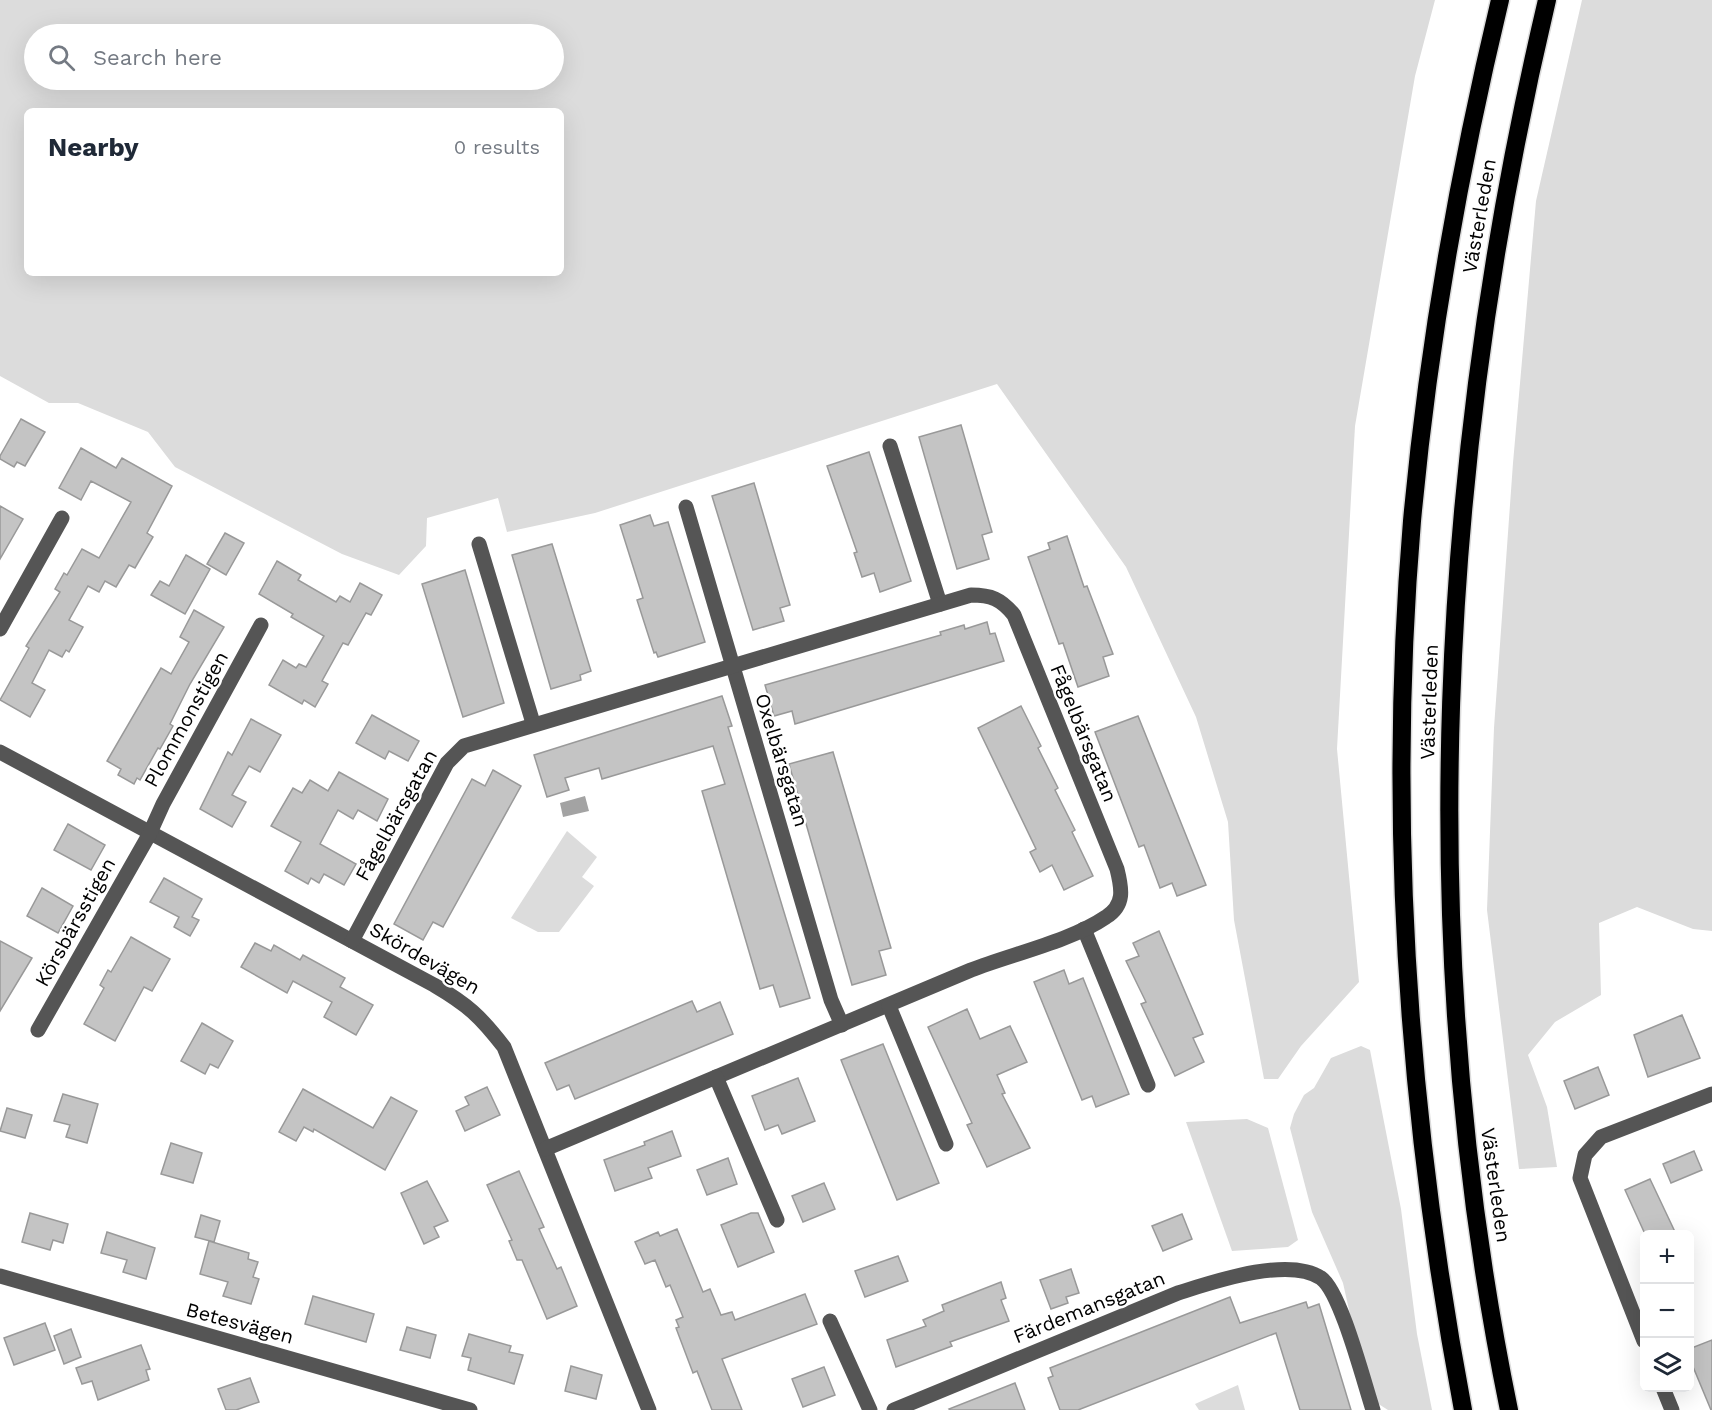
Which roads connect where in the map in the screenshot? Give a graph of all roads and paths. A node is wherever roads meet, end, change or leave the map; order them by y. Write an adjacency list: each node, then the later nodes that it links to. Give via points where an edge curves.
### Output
1 (1500, 0): 34 (highway, Västerleden, via 1439,302 1412,521 1405,661 1402,785 1412,1033 1438,1266)
2 (1547, 0): 35 (highway, Västerleden, via 1510,165 1485,313 1469,440 1452,664 1449,808 1454,991 1473,1196)
3 (890, 446): 7 (street)
4 (686, 507): 10 (street, Oxelbärsgatan)
5 (62, 518): 9 (street)
6 (479, 544): 11 (street)
7 (939, 604): 10 (street, Fågelbärsgatan); 14 (street, Fågelbärsgatan, via 971,595 989,595 1003,602 1014,615 1122,891 1119,905 1107,917)
8 (261, 625): 13 (street, Plommonstigen)
9 (0, 629)
10 (731, 666): 11 (street, Fågelbärsgatan); 17 (street, Oxelbärsgatan, via 831,1000)
11 (533, 723): 15 (street, Fågelbärsgatan, via 456,751)
12 (0, 752): 13 (street, Skördevägen)
13 (149, 835): 15 (street, Skördevägen); 18 (street, Körsbärsstigen)
14 (1083, 929): 16 (street, Fågelbärsgatan); 20 (street)
15 (352, 941): 23 (street, Skördevägen, via 450,994 480,1015 504,1047)
16 (889, 1006): 17 (street, Fågelbärsgatan); 22 (street)
17 (842, 1025): 19 (street, Fågelbärsgatan)
18 (38, 1030)
19 (717, 1077): 23 (street, Fågelbärsgatan); 24 (street)
20 (1148, 1086)
21 (1712, 1094): 27 (street, via 1601,1137 1585,1155 1580,1178)
22 (946, 1144)
23 (544, 1149): 30 (street, Skördevägen)
24 (777, 1220)
25 (0, 1276): 29 (street, Betesvägen)
26 (830, 1321): 31 (street)
27 (1643, 1338)
28 (1665, 1392): 36 (street)
29 (470, 1410)
30 (649, 1410)
31 (870, 1410)
32 (894, 1410): 33 (street, Färdemansgatan, via 1178,1293 1217,1281 1284,1269 1323,1279 1335,1296)
33 (1373, 1410)
34 (1462, 1410)
35 (1509, 1410)
36 (1672, 1410)

